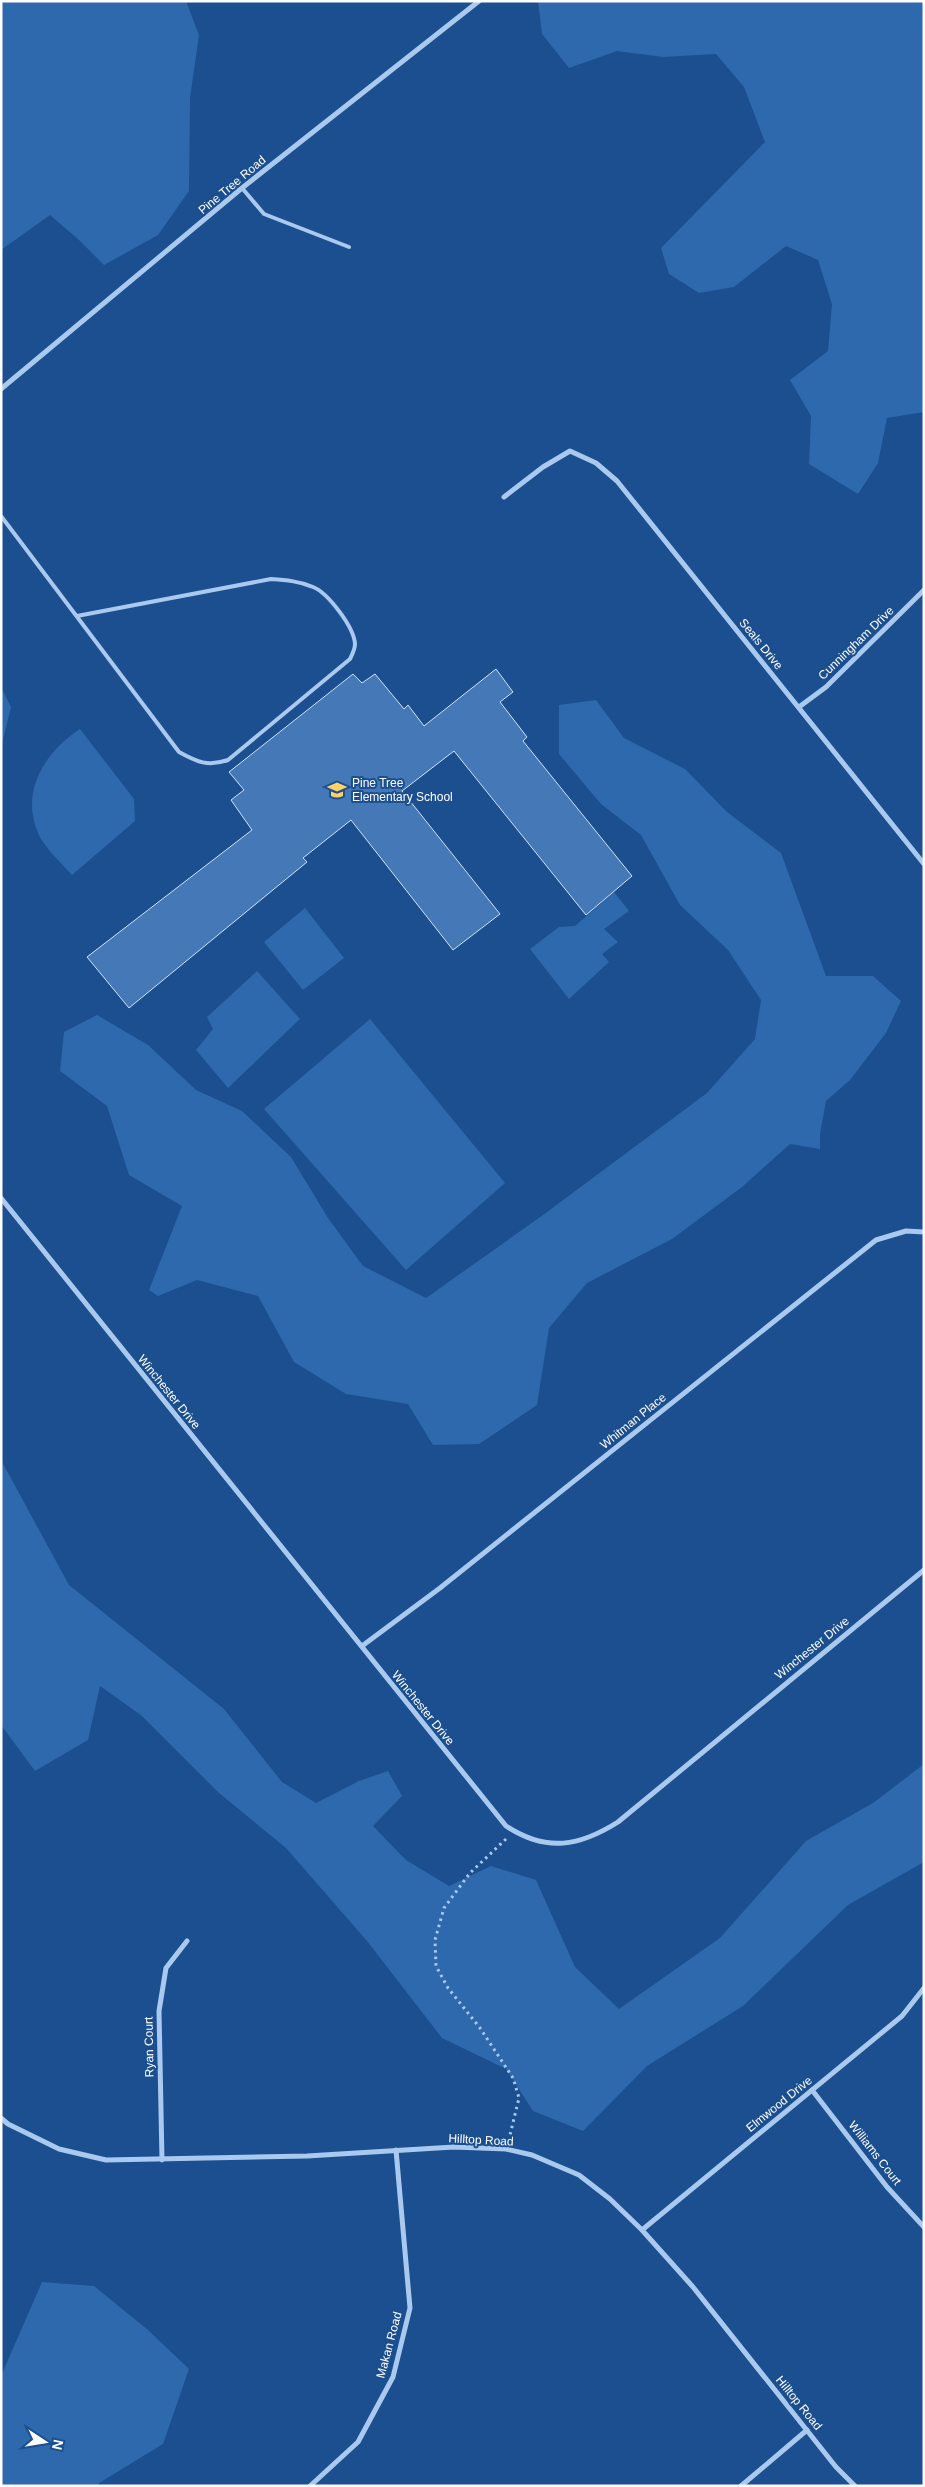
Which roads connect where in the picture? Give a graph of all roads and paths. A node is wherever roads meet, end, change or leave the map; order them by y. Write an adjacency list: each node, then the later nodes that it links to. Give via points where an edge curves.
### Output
1 (479, 1): 2 (street, Pine Tree Road)
2 (242, 188): 3 (lane, via 264,214); 4 (street, Pine Tree Road)
3 (349, 247)
4 (1, 389)
5 (504, 497): 9 (street, Seals Drive, via 570,451 596,463 617,481)
6 (1, 516): 8 (lane)
7 (924, 590): 9 (street, Cunningham Drive, via 826,687)
8 (77, 616): 8 (lane, via 180,752 199,763 216,765 228,760 350,659 355,645 351,628 328,598 314,587 290,580 271,579)
9 (799, 707): 10 (street, Seals Drive)
10 (924, 864)
11 (1, 1198): 14 (street, Winchester Drive)
12 (924, 1232): 14 (street, Whitman Place, via 906,1231 876,1240 440,1588)
13 (924, 1570): 15 (street, Winchester Drive, via 618,1822 580,1842 544,1843)
14 (362, 1646): 15 (street, Winchester Drive, via 506,1826)
15 (514, 1831): 20 (path, via 470,1873 444,1908 435,1940 436,1966 448,1988 480,2028 513,2078 519,2098)
16 (187, 1941): 22 (street, Ryan Court, via 166,1968 158,2011)
17 (924, 1988): 18 (street, Elmwood Drive, via 902,2016)
18 (812, 2090): 23 (street, Williams Court, via 888,2187); 24 (street, Elmwood Drive)
19 (1, 2118): 22 (street, Hilltop Road, via 59,2149 106,2160)
20 (506, 2149): 21 (street, Hilltop Road); 24 (street, Hilltop Road, via 532,2155 579,2175)
21 (396, 2150): 22 (street, Hilltop Road); 26 (street, Makan Road, via 410,2308 393,2377 358,2442)
22 (162, 2160)
23 (924, 2227)
24 (642, 2230): 25 (street, Hilltop Road, via 693,2287)
25 (807, 2430): 27 (street); 28 (street, Hilltop Road)
26 (310, 2486)
27 (741, 2486)
28 (855, 2486)

